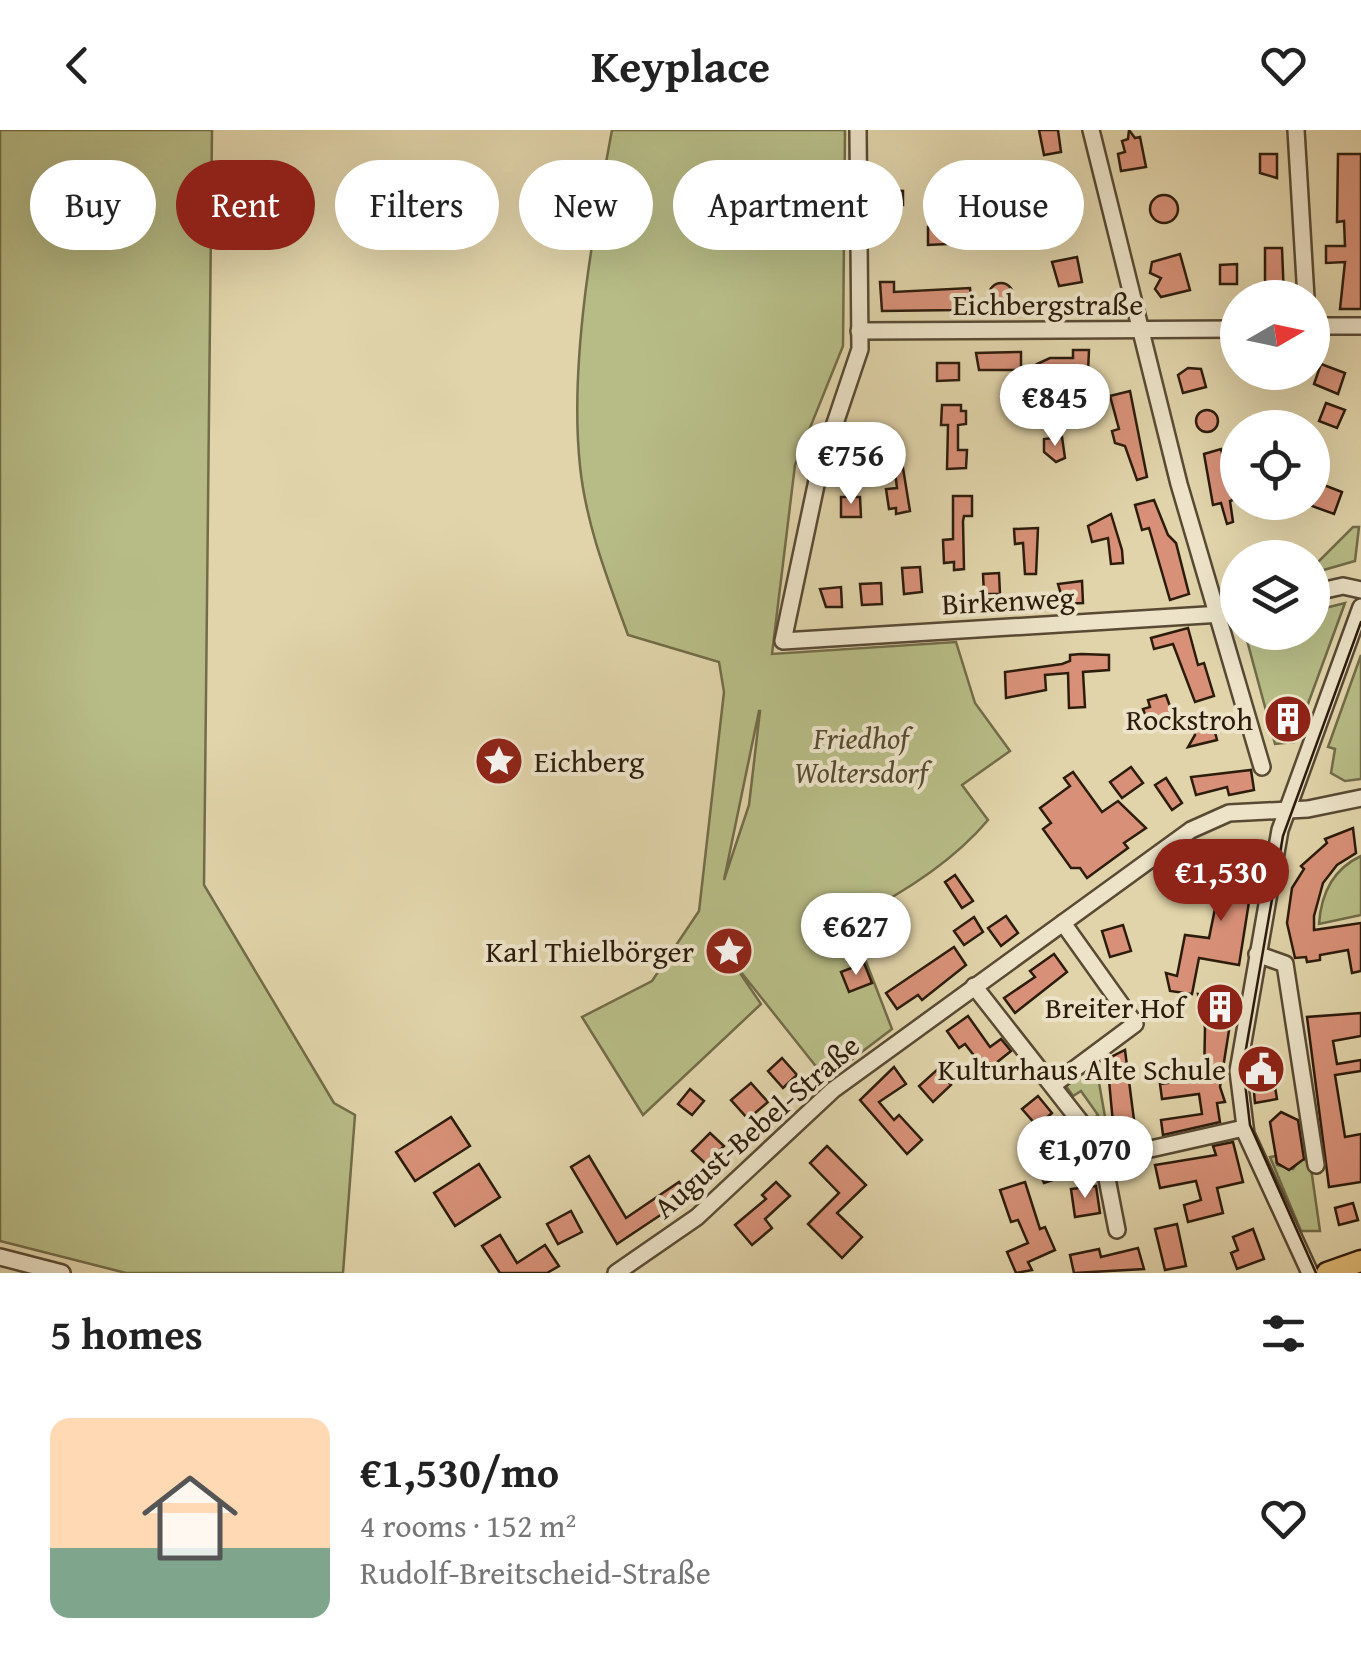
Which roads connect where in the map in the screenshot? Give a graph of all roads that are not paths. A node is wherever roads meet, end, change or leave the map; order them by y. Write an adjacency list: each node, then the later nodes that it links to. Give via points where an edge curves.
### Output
1 (858, 130): 8 (street)
2 (1091, 130): 9 (street)
3 (1296, 130): 4 (street)
4 (1305, 280)
5 (1330, 326): 6 (street)
6 (1361, 326)
7 (1220, 330): 9 (street, Eichbergstraße)
8 (859, 331): 9 (street, Eichbergstraße); 13 (street, Birkenweg, via 860,349 803,535 783,641)
9 (1140, 332): 13 (street)
10 (1330, 589): 11 (street)
11 (1361, 590)
12 (1361, 607): 16 (street)
13 (1218, 614): 14 (street)
14 (1262, 767)
15 (1361, 798): 16 (street, August-Bebel-Straße)
16 (1286, 810): 17 (street, August-Bebel-Straße, via 1217,816); 18 (street)
17 (1063, 922): 19 (street, August-Bebel-Straße); 20 (street, via 1135,1024)
18 (1257, 954): 21 (street, via 1238,1071); 23 (street, via 1285,964)
19 (974, 986): 20 (street); 28 (street, August-Bebel-Straße, via 833,1090 697,1218)
20 (1053, 1085): 22 (street)
21 (1244, 1128): 22 (street, via 1146,1150); 29 (street)
22 (1101, 1148): 24 (street)
23 (1316, 1164)
24 (1118, 1230)
25 (0, 1257): 27 (street)
26 (1361, 1261): 30 (main road)
27 (62, 1273)
28 (616, 1273)
29 (1310, 1273)
30 (1327, 1273)

